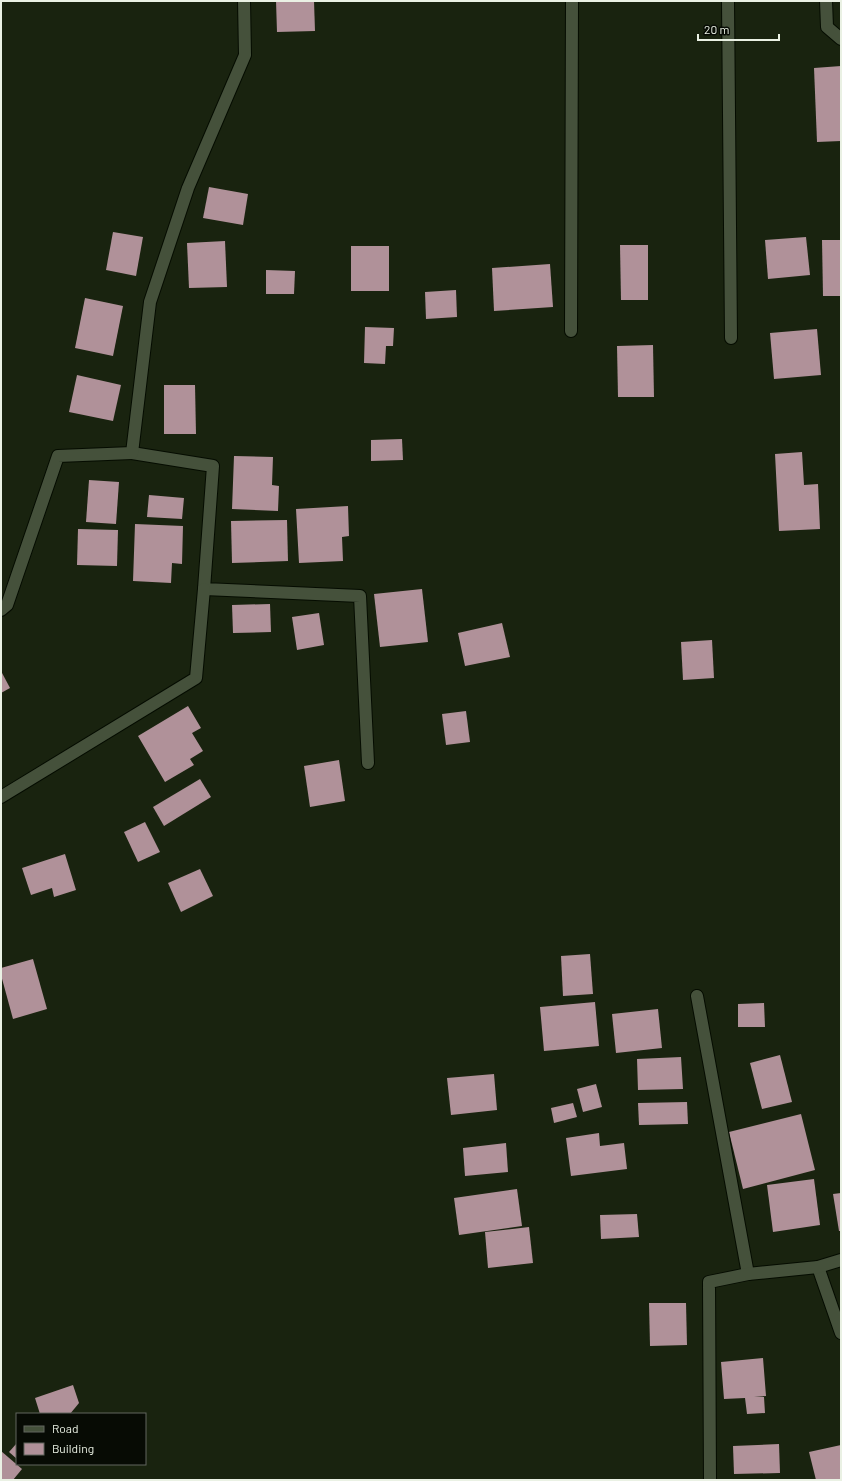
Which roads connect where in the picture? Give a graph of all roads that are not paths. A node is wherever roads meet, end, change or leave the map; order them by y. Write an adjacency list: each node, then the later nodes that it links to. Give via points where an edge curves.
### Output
1 (244, 1): 8 (street, via 245,55 188,188 150,302)
2 (572, 1): 6 (street)
3 (728, 1): 7 (street)
4 (826, 1): 5 (street, via 827,27)
5 (841, 39)
6 (571, 331)
7 (731, 338)
8 (132, 453): 9 (street, via 214,466); 10 (street, via 58,456 7,605)
9 (204, 589): 11 (street, via 360,596); 12 (street, via 196,678)
10 (1, 610)
11 (368, 763)
12 (1, 797)
13 (698, 996): 16 (street)
14 (841, 1260): 15 (street)
15 (818, 1267): 16 (street); 17 (street)
16 (748, 1274): 18 (street, via 709,1282)
17 (841, 1333)
18 (710, 1480)

